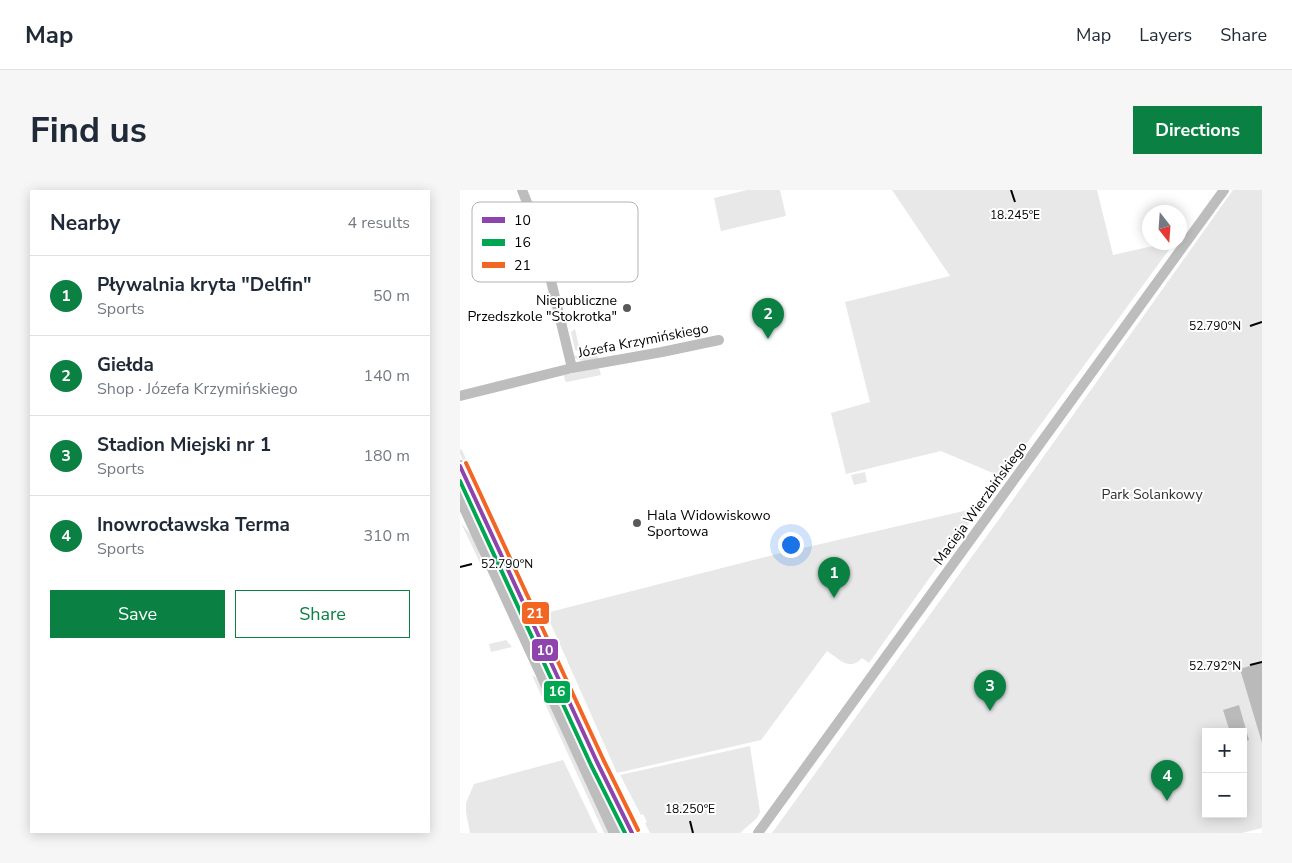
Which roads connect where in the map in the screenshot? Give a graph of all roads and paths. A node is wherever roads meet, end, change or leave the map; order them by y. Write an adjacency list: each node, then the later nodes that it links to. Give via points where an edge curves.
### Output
1 (522, 190): 3 (street, Józefa Krzymińskiego)
2 (1224, 190): 12 (street, Macieja Wierzbińskiego)
3 (527, 202)
4 (551, 282): 6 (street, Józefa Krzymińskiego)
5 (719, 340): 6 (street, Józefa Krzymińskiego)
6 (572, 368): 7 (street, Józefa Krzymińskiego)
7 (460, 396)
8 (460, 466): 11 (street)
9 (460, 497): 10 (street)
10 (615, 833)
11 (632, 833)
12 (758, 833)

